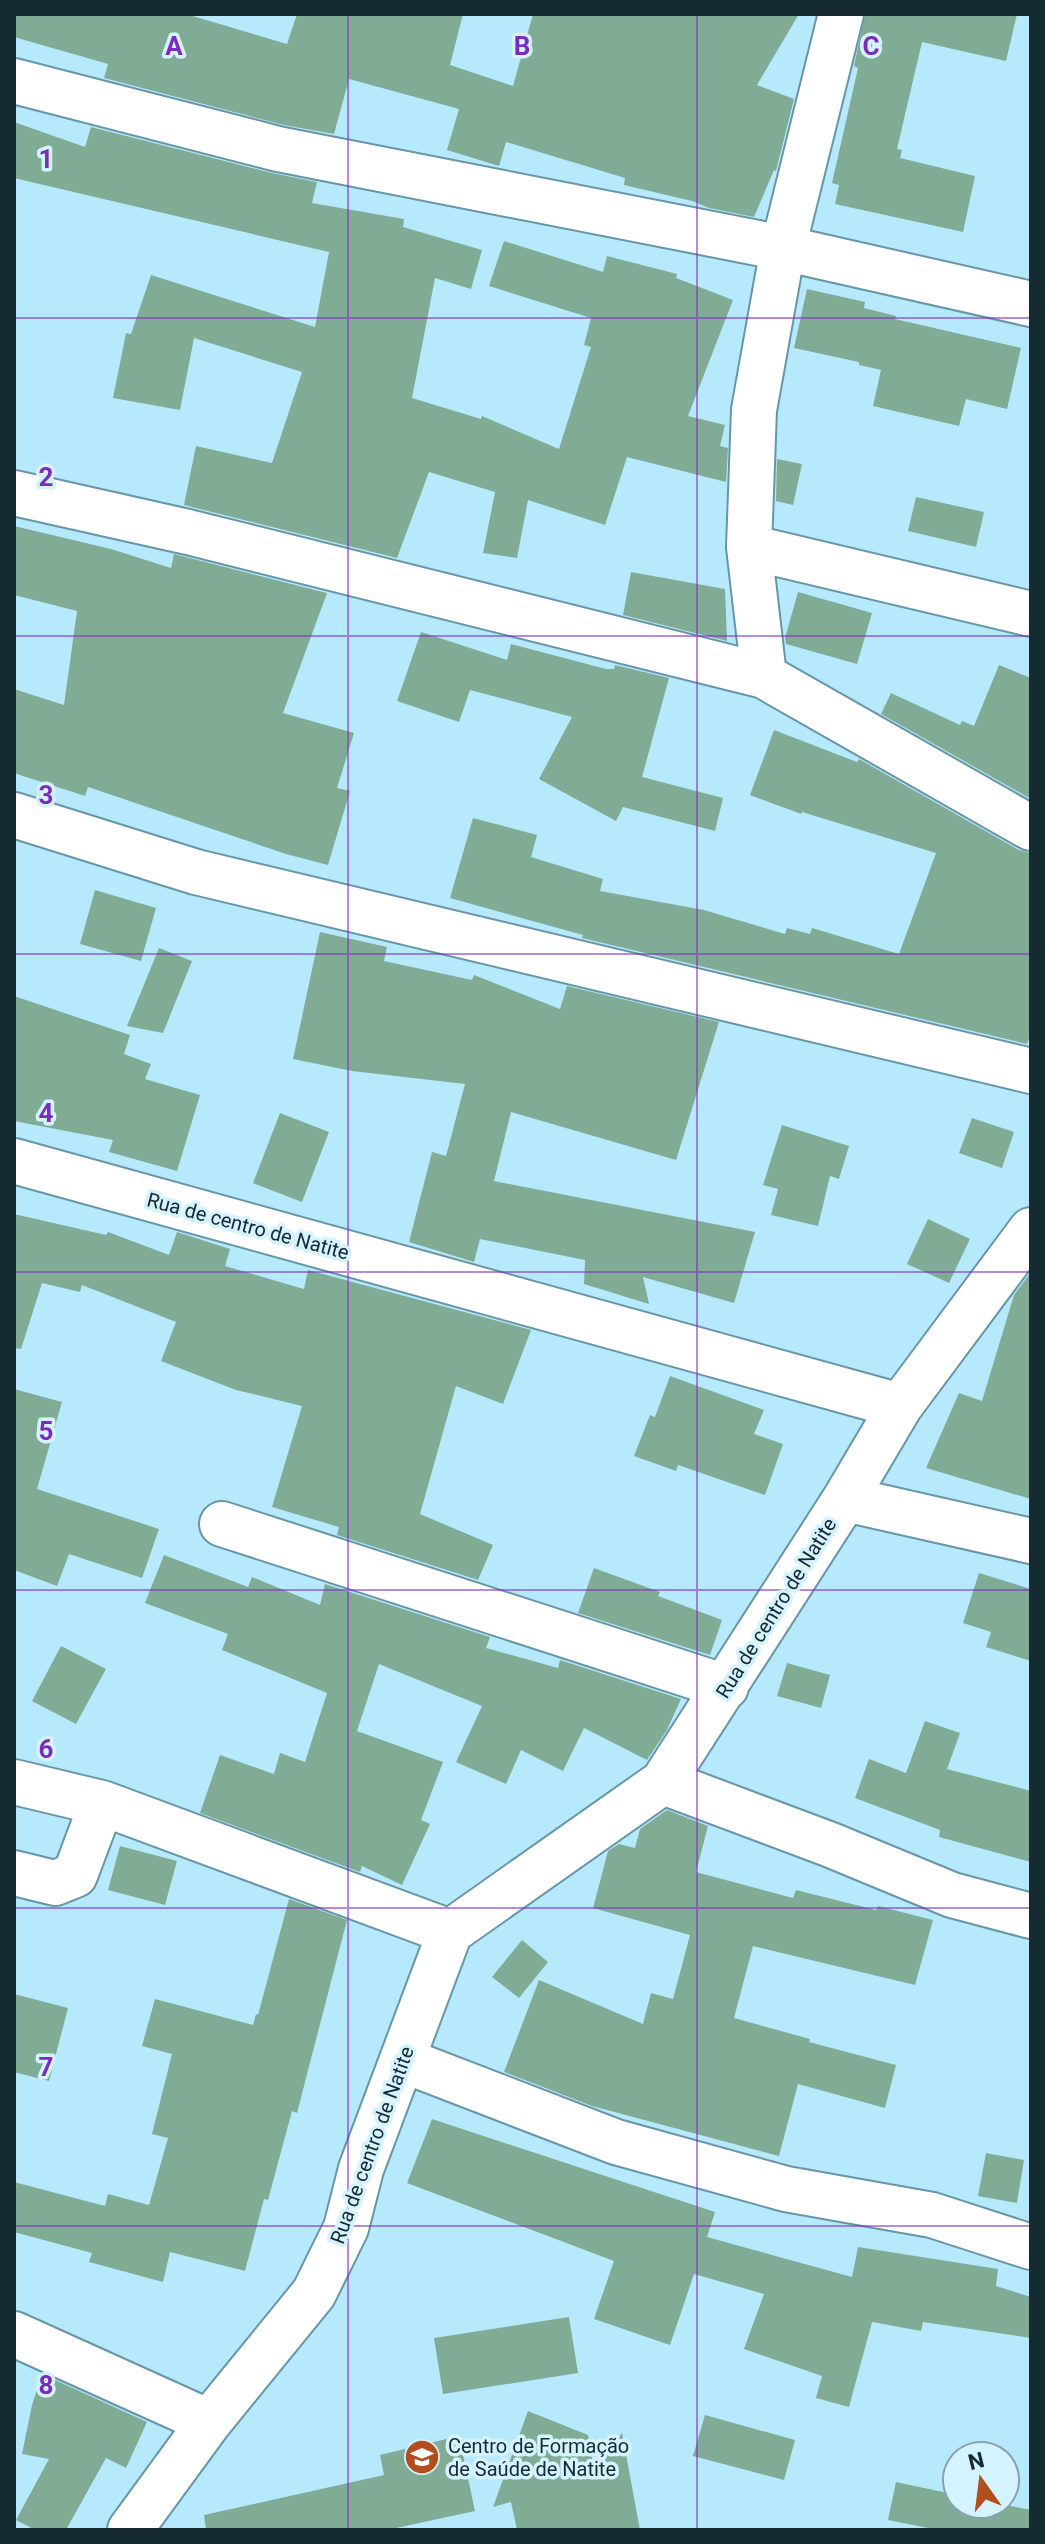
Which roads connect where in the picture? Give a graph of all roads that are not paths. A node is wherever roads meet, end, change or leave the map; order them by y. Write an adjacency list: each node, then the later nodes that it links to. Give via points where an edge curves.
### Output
1 (841, 14): 3 (street)
2 (14, 81): 3 (street, via 278,149)
3 (783, 248): 4 (street); 6 (street, via 754,410)
4 (1031, 304)
5 (14, 493): 8 (street)
6 (749, 547): 7 (street); 8 (street)
7 (1031, 614)
8 (764, 676): 10 (street)
9 (14, 815): 11 (street, via 196,872)
10 (1031, 828)
11 (1031, 1071)
12 (14, 1161): 14 (street, Rua de centro de Natite)
13 (1031, 1230): 14 (street)
14 (900, 1406): 15 (street, Rua de centro de Natite)
15 (845, 1499): 17 (street); 18 (street, Rua de centro de Natite)
16 (222, 1524): 18 (street)
17 (1031, 1541)
18 (726, 1687): 20 (street, Rua de centro de Natite)
19 (14, 1782): 21 (street)
20 (663, 1782): 23 (street, via 952,1895); 24 (street, Rua de centro de Natite)
21 (102, 1803): 22 (street, via 75,1875 55,1883); 24 (street)
22 (14, 1873)
23 (1031, 1916)
24 (450, 1932): 25 (street, Rua de centro de Natite)
25 (403, 2060): 26 (street, via 616,2142 786,2189 932,2215); 28 (street, Rua de centro de Natite, via 361,2169 346,2228 314,2293)
26 (1031, 2247)
27 (14, 2334): 28 (street)
28 (209, 2422): 29 (street, Rua de centro de Natite)
29 (130, 2530)

